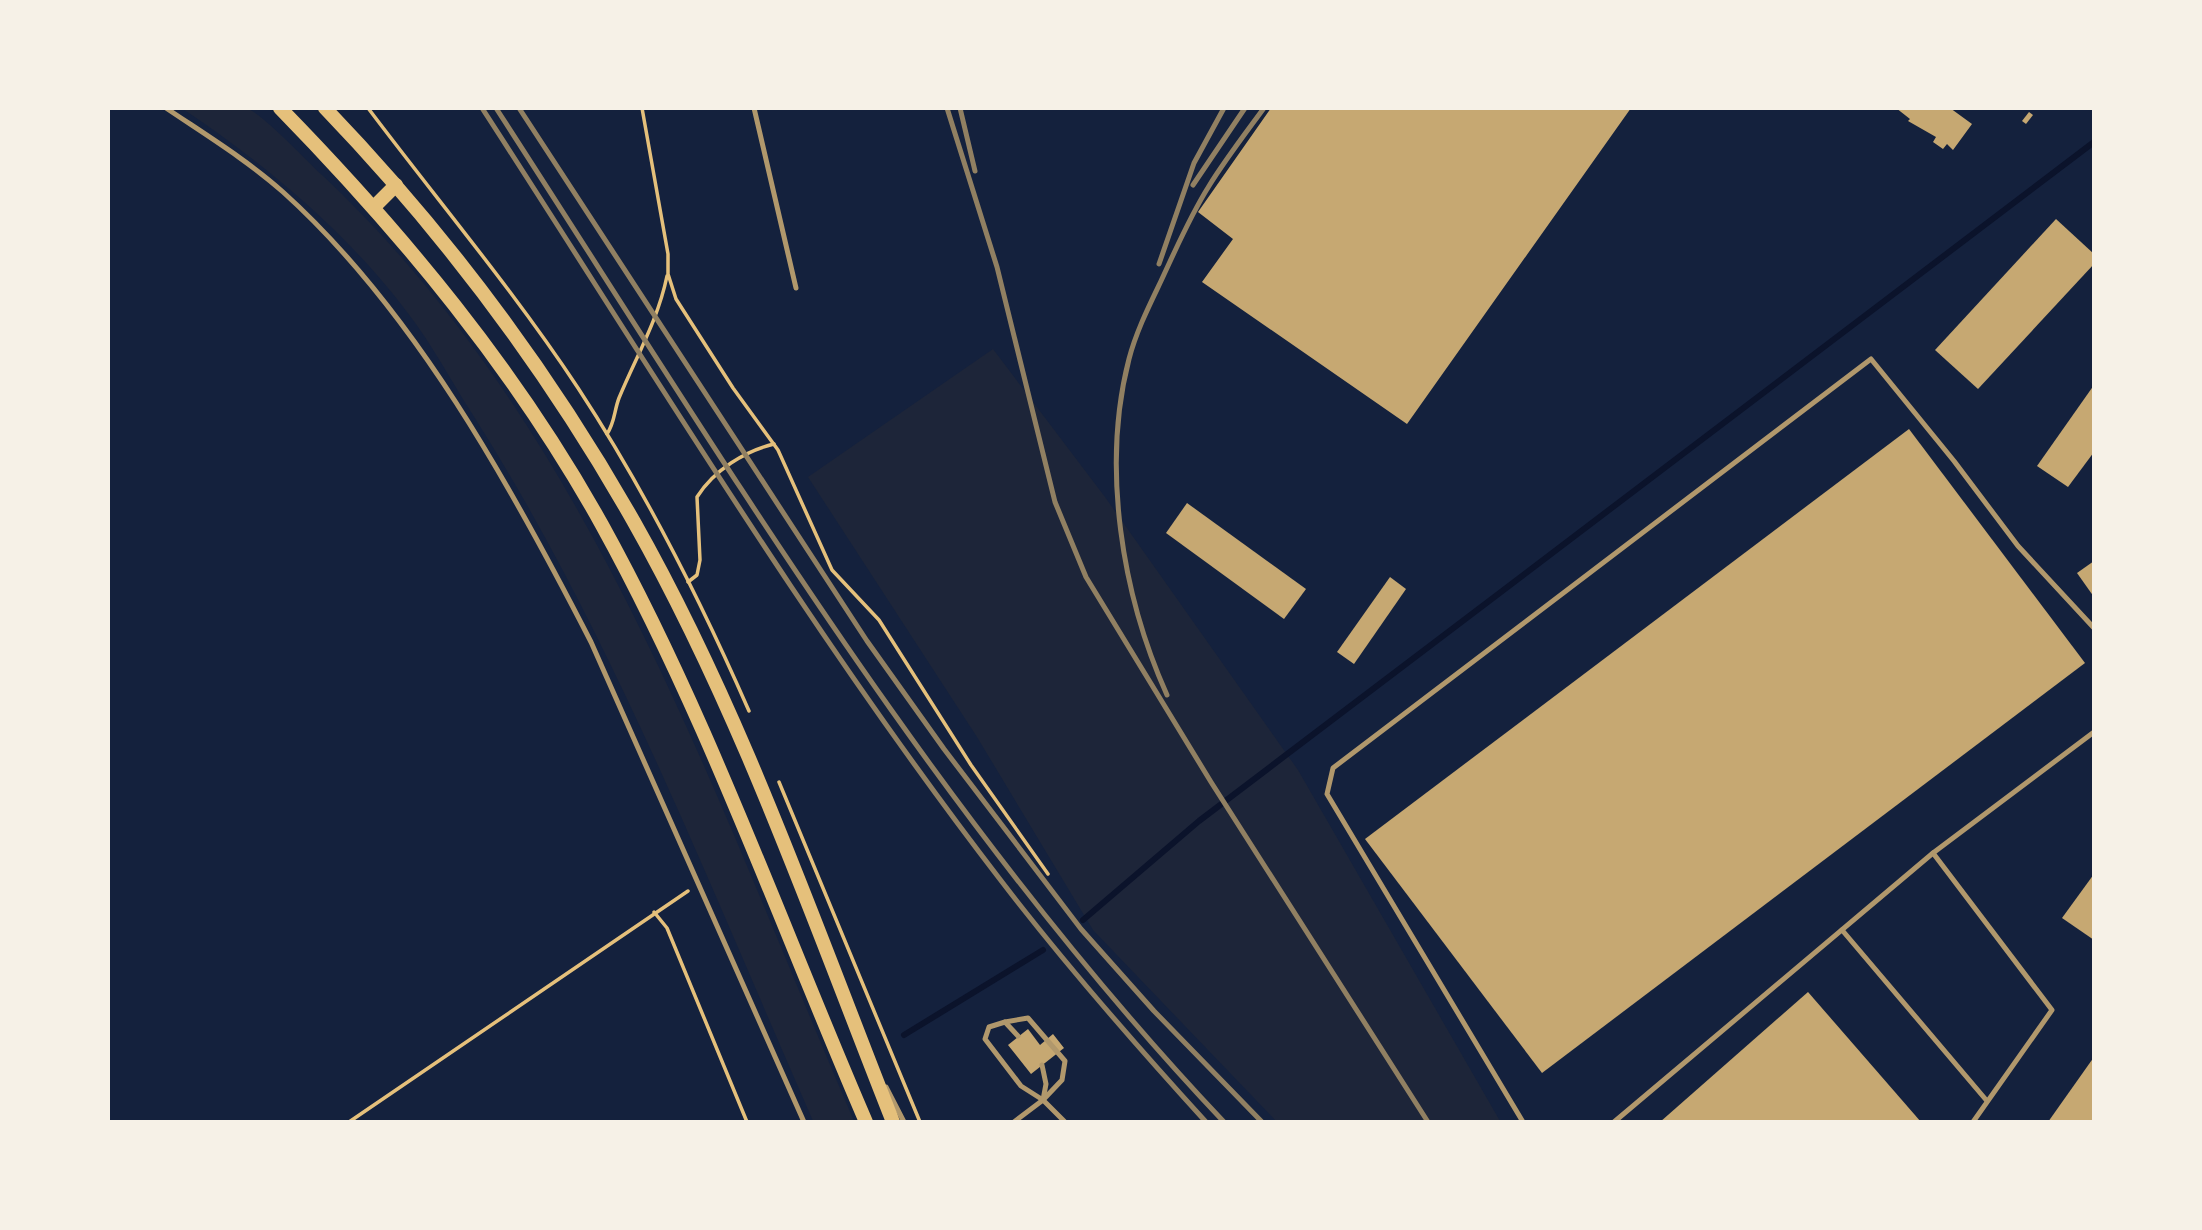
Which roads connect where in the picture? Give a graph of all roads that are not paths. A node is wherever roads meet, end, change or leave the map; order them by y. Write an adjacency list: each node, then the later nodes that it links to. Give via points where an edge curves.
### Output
1 (166, 108): 18 (lane, via 281,191 356,265 392,308 454,403 551,565 590,642)
2 (280, 108): 6 (main road)
3 (324, 108): 5 (main road)
4 (754, 108): 7 (lane)
5 (396, 185): 6 (main road); 12 (main road, via 460,262 596,457 673,598 751,767)
6 (374, 207): 19 (main road, via 455,303 601,525 699,724)
7 (796, 288)
8 (2094, 628): 24 (lane, via 2018,546 1871,359 1333,768 1327,794)
9 (2094, 732): 10 (lane)
10 (1933, 853): 11 (lane); 17 (lane, via 2052,1010)
11 (1842, 930): 17 (lane); 25 (lane)
12 (851, 1016): 20 (main road); 21 (lane)
13 (1005, 1022): 14 (lane); 16 (lane, via 989,1027 985,1039 1021,1086); 16 (lane, via 1028,1018 1065,1061 1062,1080)
14 (1018, 1037)
15 (1042, 1065): 16 (lane)
16 (1043, 1100): 22 (lane); 23 (lane)
17 (1987, 1101): 26 (lane)
18 (804, 1122)
19 (866, 1122)
20 (893, 1122)
21 (904, 1122)
22 (1014, 1122)
23 (1065, 1122)
24 (1523, 1122)
25 (1614, 1122)
26 (1973, 1122)

